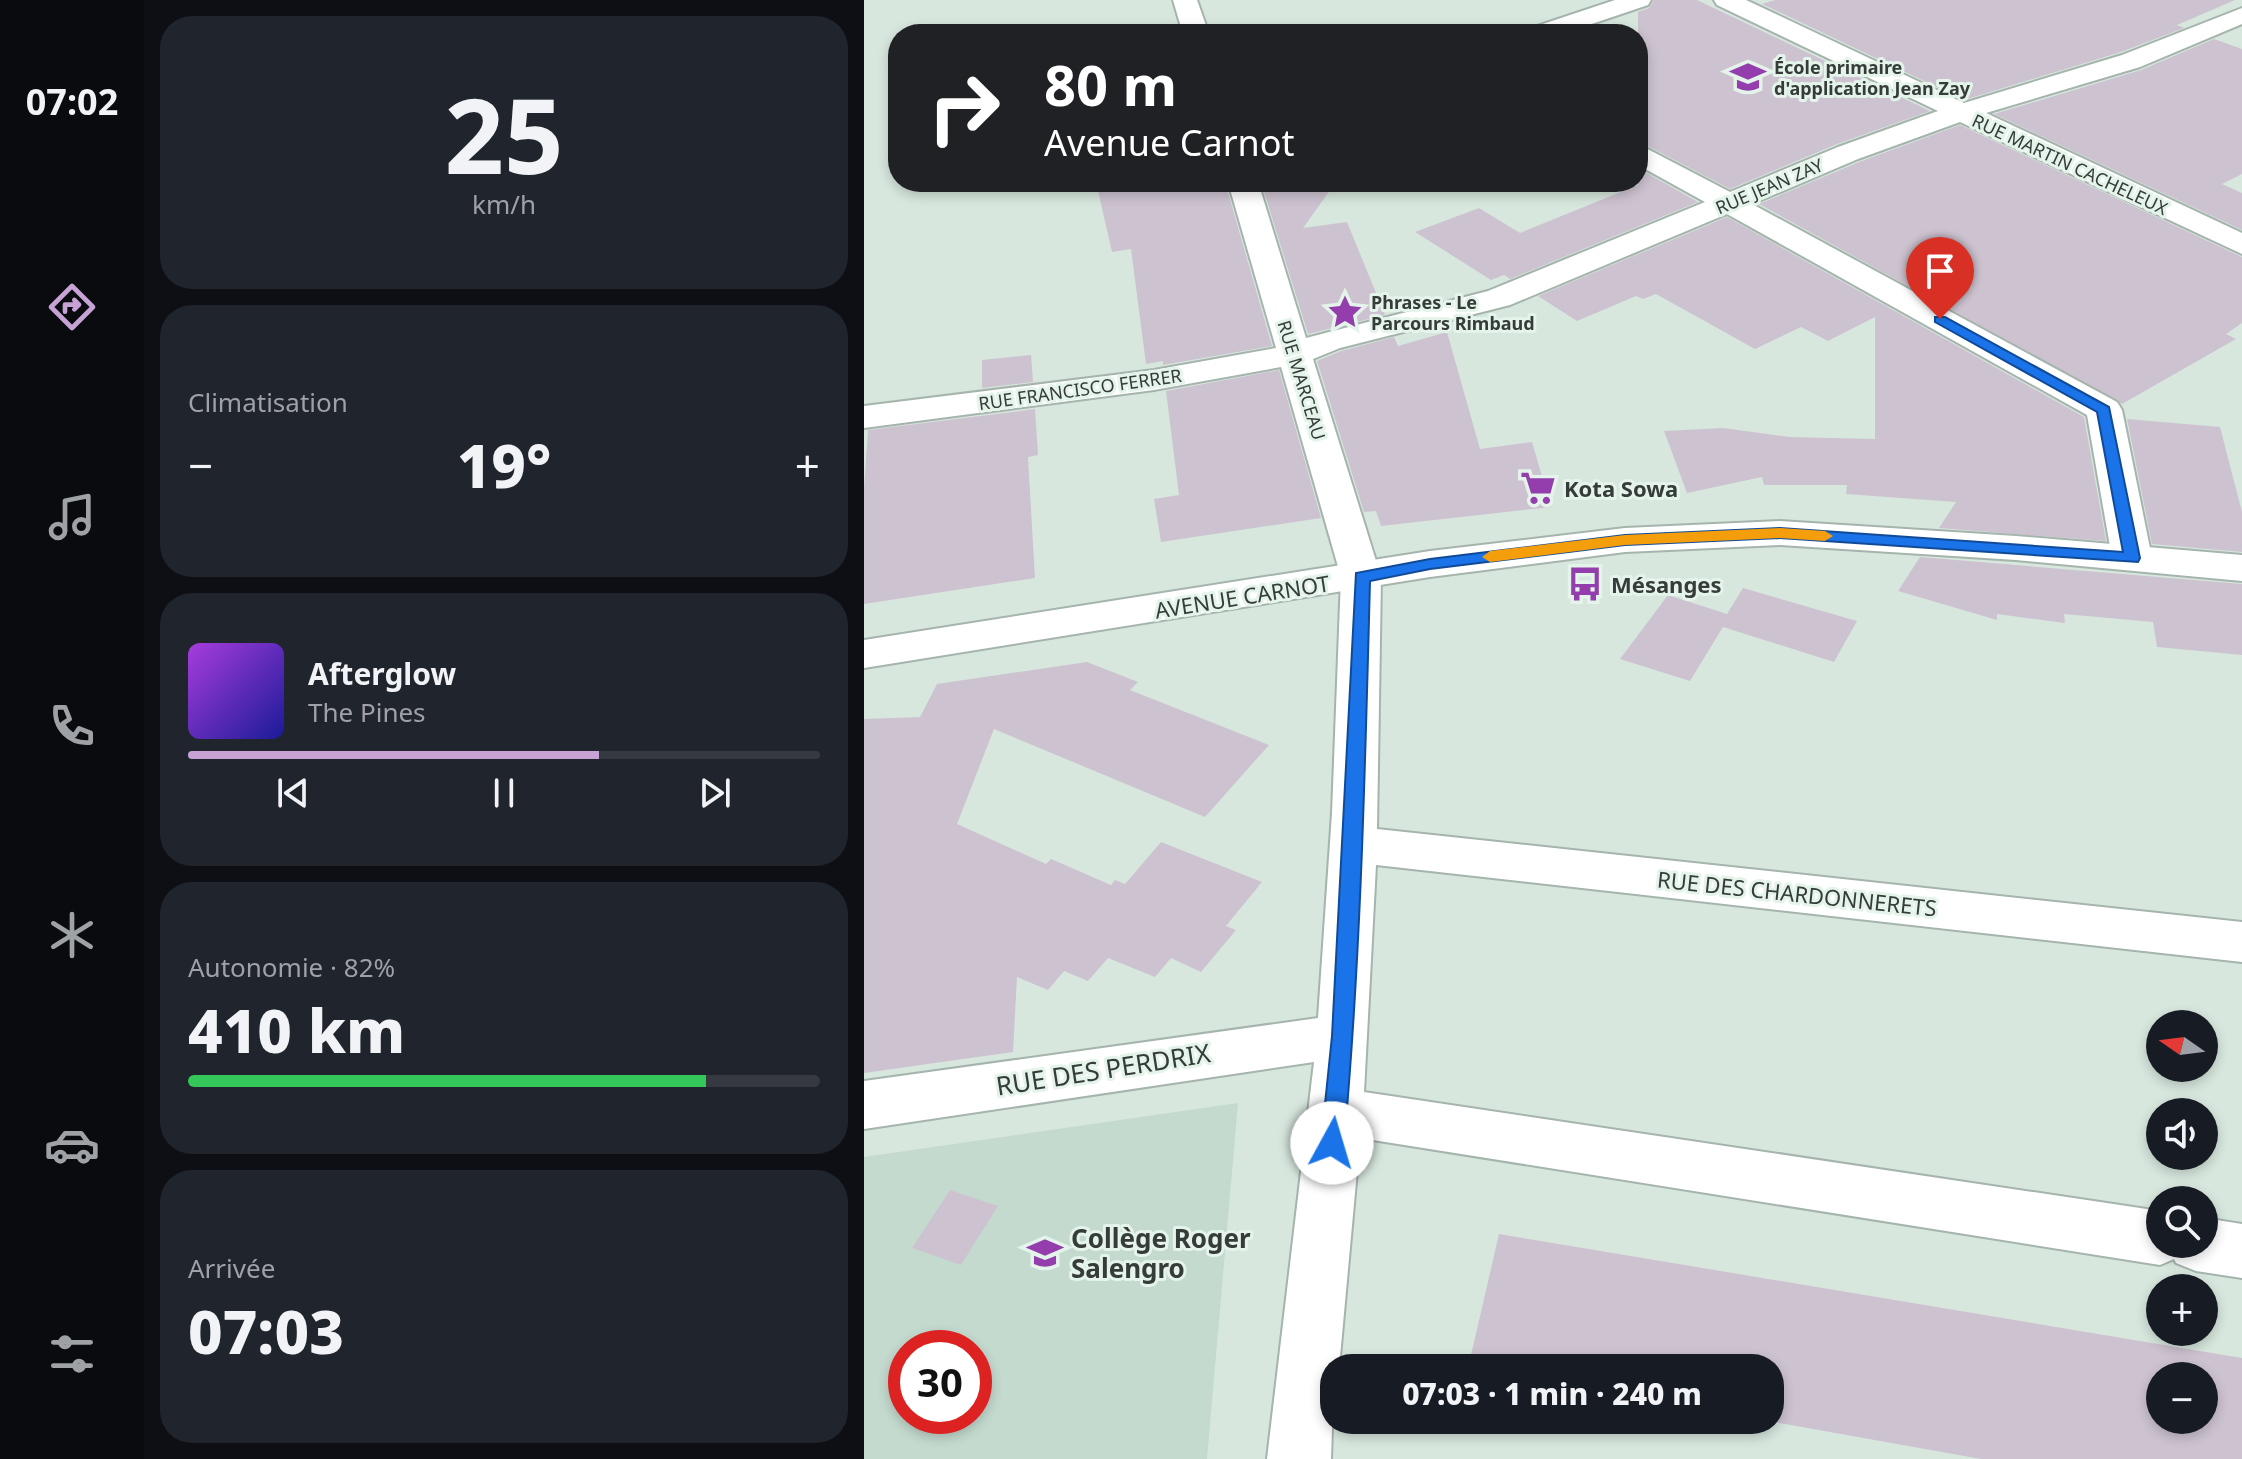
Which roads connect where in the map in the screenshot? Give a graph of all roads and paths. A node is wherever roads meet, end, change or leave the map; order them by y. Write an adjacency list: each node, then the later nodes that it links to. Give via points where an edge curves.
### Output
1 (1185, 0): 5 (street)
2 (1639, 0): 6 (street)
3 (1726, 0): 7 (street, RUE MARTIN CACHELEUX)
4 (2242, 15): 7 (street, RUE JEAN ZAY, via 2131,61)
5 (1193, 24)
6 (1567, 24)
7 (1961, 112): 10 (street, RUE JEAN ZAY); 11 (street, RUE MARTIN CACHELEUX)
8 (1648, 159): 10 (street)
9 (1246, 192): 12 (street, RUE MARCEAU)
10 (1728, 203): 12 (street, RUE JEAN ZAY, via 1499,298); 14 (street, via 2104,410)
11 (2242, 245)
12 (1295, 354): 13 (street, RUE FRANCISCO FERRER, via 1154,380); 16 (street, RUE MARCEAU)
13 (864, 417)
14 (2132, 558): 15 (street, AVENUE CARNOT); 16 (street, AVENUE CARNOT, via 1780,533 1625,540)
15 (2242, 568)
16 (1361, 577): 17 (street, AVENUE CARNOT); 18 (street, RUE MARCEAU)
17 (864, 654)
18 (1352, 844): 19 (street, RUE DES CHARDONNERETS); 20 (street, RUE MARCEAU)
19 (2242, 942)
20 (1343, 1036): 21 (street, RUE DES PERDRIX); 22 (street, RUE MARCEAU)
21 (864, 1105)
22 (1336, 1111): 23 (street); 26 (street, RUE MARCEAU)
23 (2146, 1236)
24 (2218, 1247): 25 (street)
25 (2242, 1251)
26 (1299, 1459)

